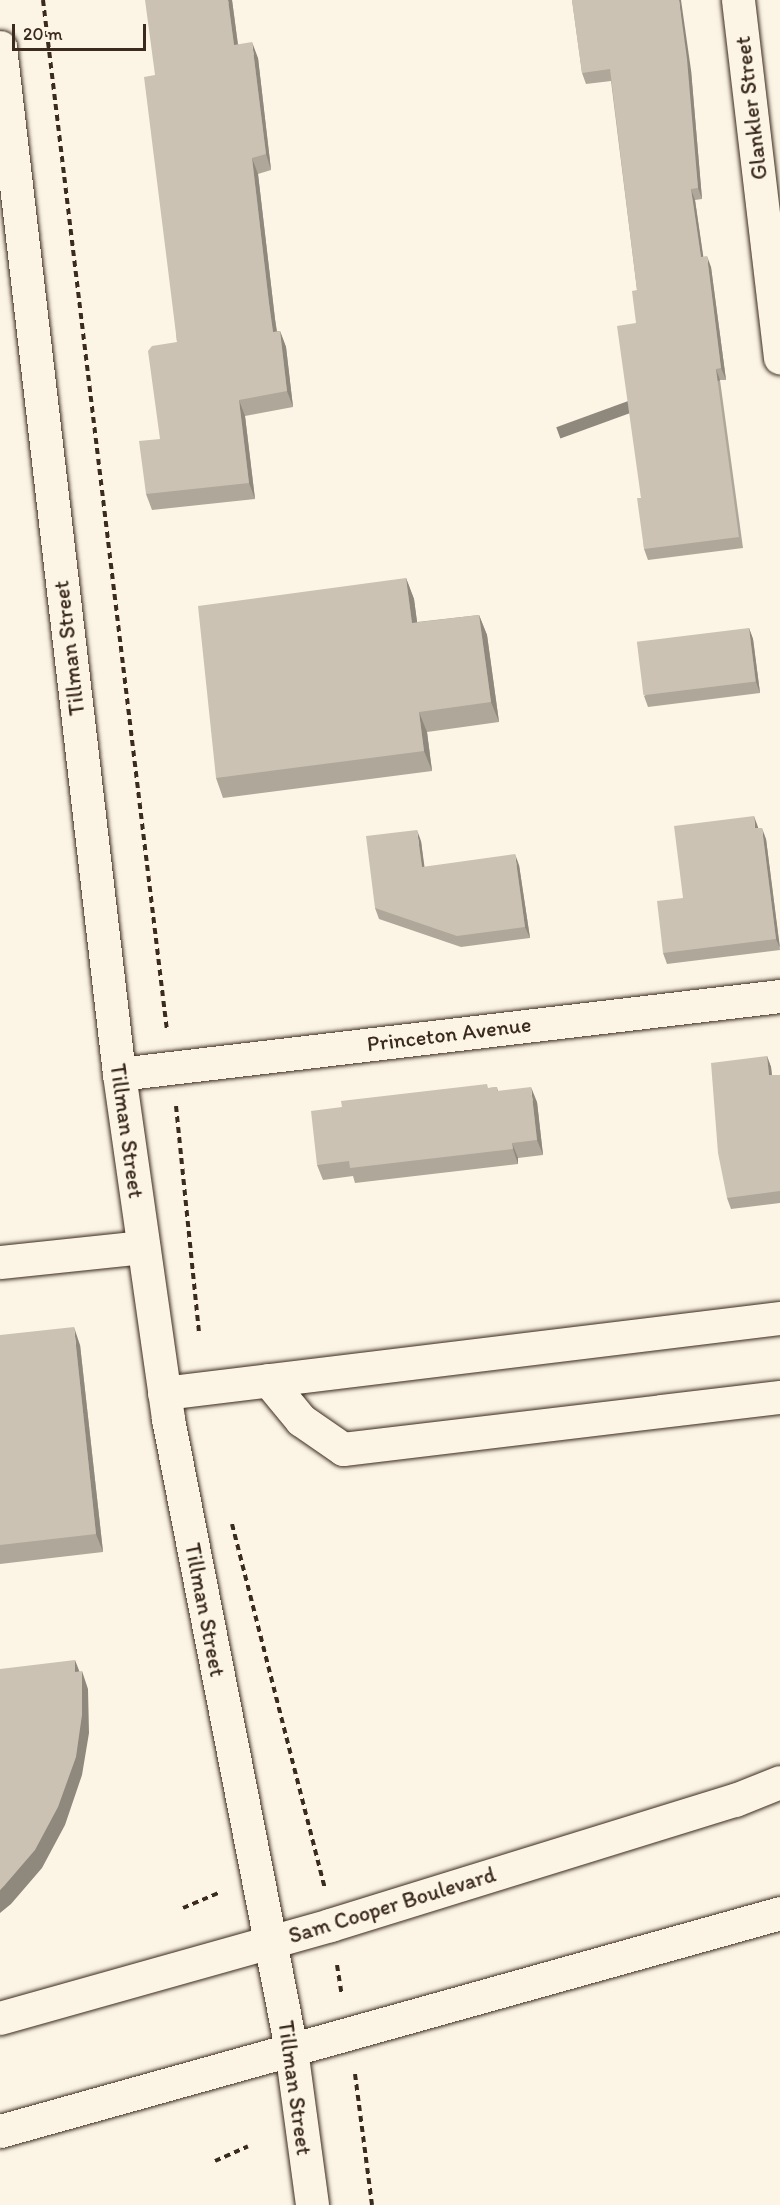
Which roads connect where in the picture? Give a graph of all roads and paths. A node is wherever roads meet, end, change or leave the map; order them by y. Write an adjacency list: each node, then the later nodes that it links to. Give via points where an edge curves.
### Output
1 (738, 0): 3 (main road, Glankler Street)
2 (1, 63): 5 (main road, Tillman Street)
3 (780, 358)
4 (780, 996): 5 (main road, Princeton Avenue)
5 (119, 1074): 6 (main road, Tillman Street)
6 (143, 1247): 7 (main road); 10 (main road, Tillman Street)
7 (0, 1262)
8 (780, 1318): 9 (main road)
9 (268, 1380): 10 (main road); 11 (main road, via 301,1420 343,1449)
10 (164, 1393): 16 (main road, Tillman Street)
11 (780, 1398)
12 (780, 1782): 16 (main road, Sam Cooper Boulevard, via 735,1800)
13 (220, 1892): 14 (path)
14 (183, 1908)
15 (780, 1913): 18 (main road)
16 (270, 1943): 17 (main road, Sam Cooper Boulevard); 18 (main road, Tillman Street)
17 (0, 2018)
18 (291, 2049): 19 (main road); 22 (main road, Tillman Street)
19 (0, 2131)
20 (248, 2146): 21 (path)
21 (215, 2162)
22 (312, 2205)

